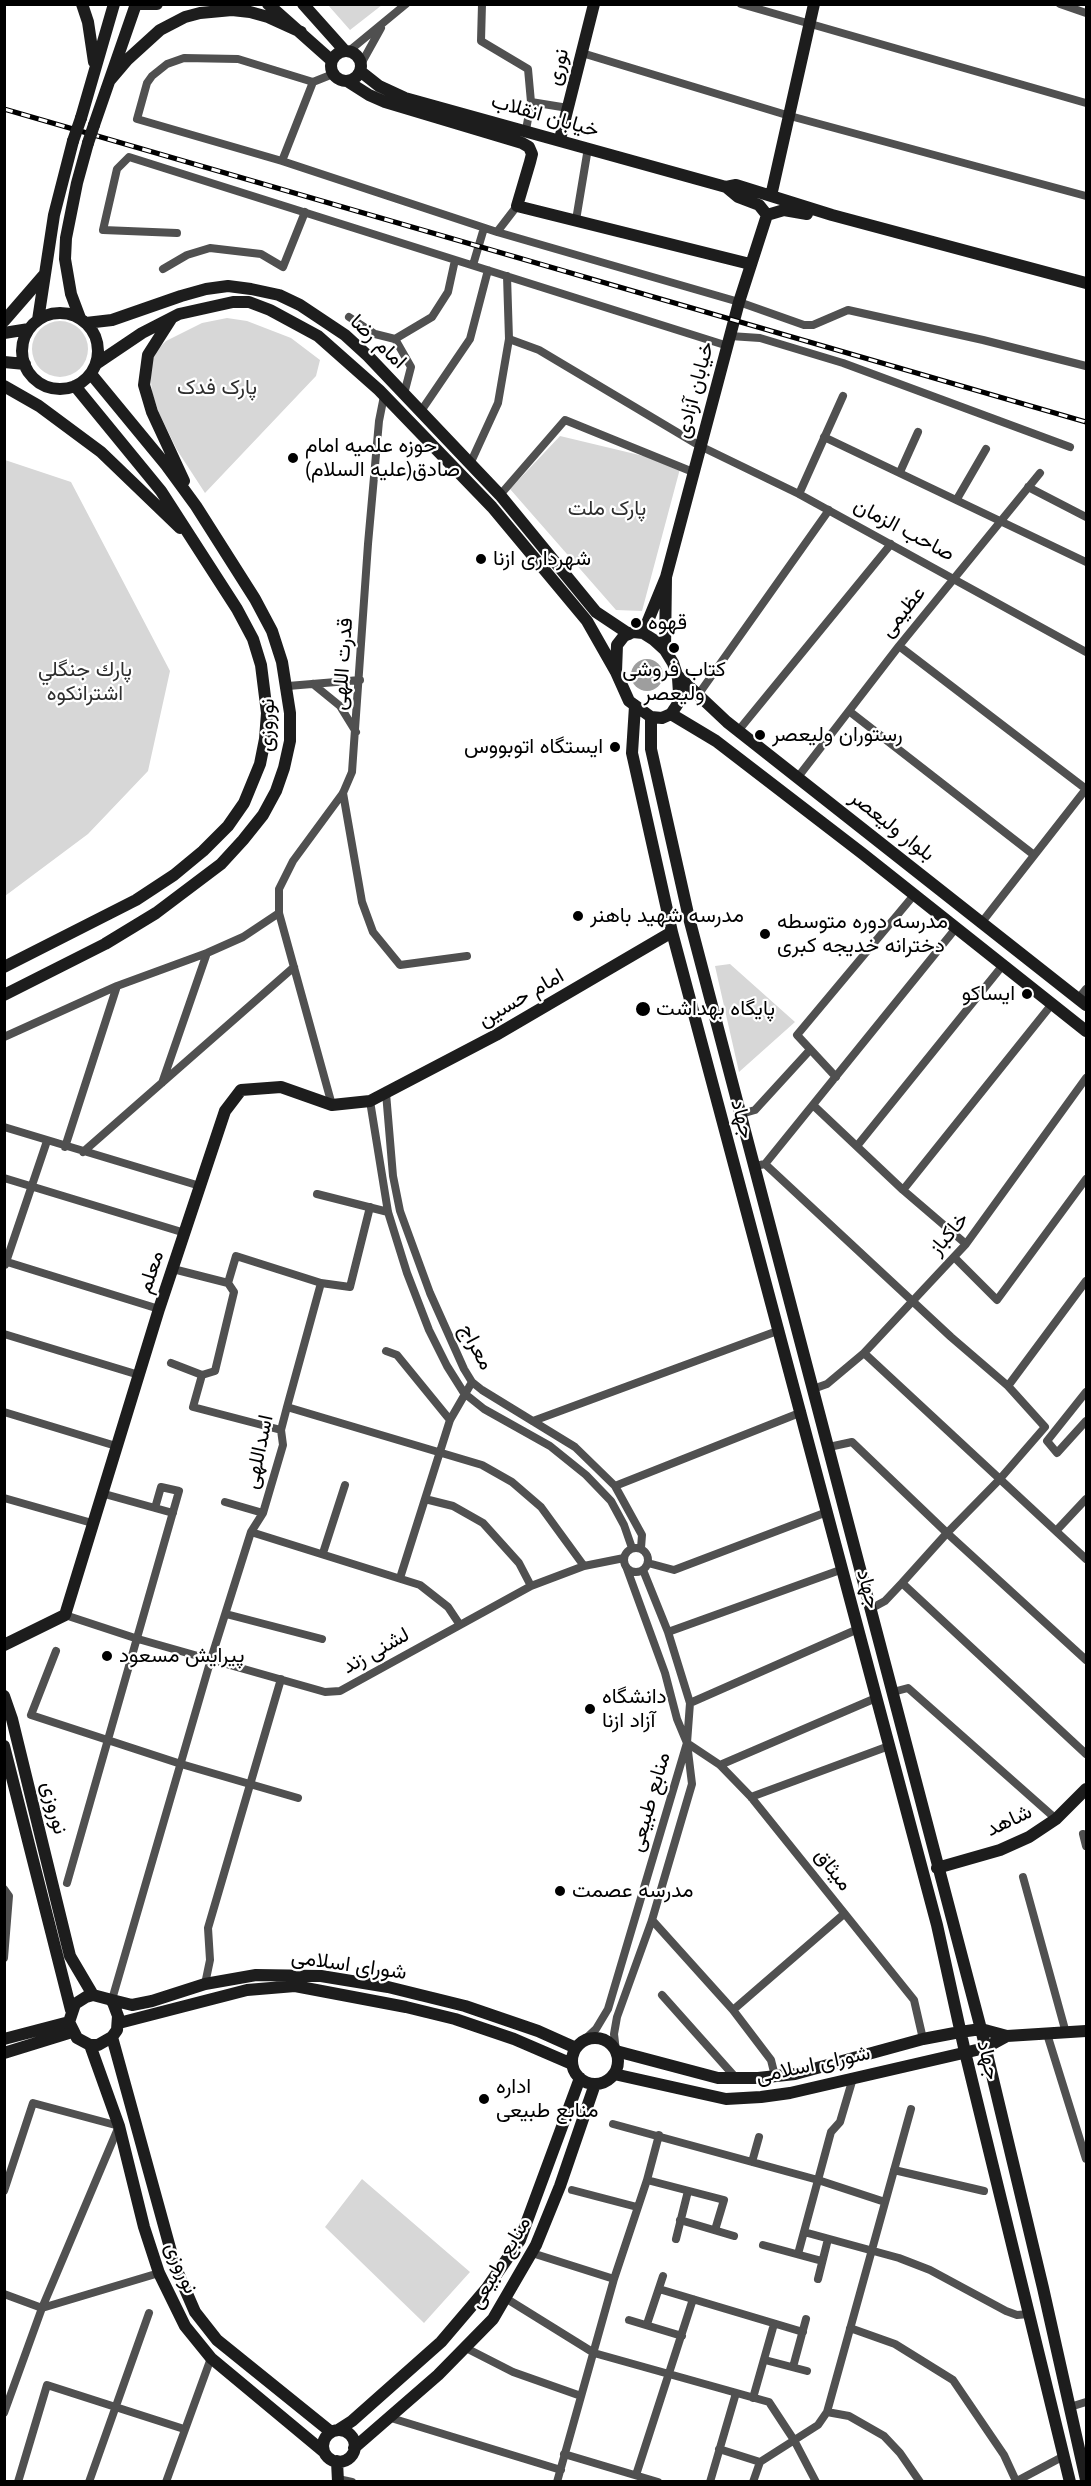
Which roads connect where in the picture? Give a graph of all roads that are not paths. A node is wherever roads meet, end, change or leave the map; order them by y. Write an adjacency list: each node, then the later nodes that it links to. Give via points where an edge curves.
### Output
1 (82, 4): 20 (main road)
2 (114, 4): 20 (main road)
3 (138, 4): 4 (main road); 23 (main road)
4 (157, 4)
5 (268, 4): 16 (main road)
6 (303, 4): 17 (main road)
7 (406, 4): 15 (street)
8 (482, 4): 26 (street, via 481,41 528,69)
9 (594, 4): 18 (main road, نوری)
10 (741, 4): 14 (street)
11 (814, 4): 14 (main road)
12 (1060, 4): 13 (street)
13 (1086, 13)
14 (809, 23): 27 (street); 29 (main road)
15 (383, 25): 17 (street); 21 (street)
16 (301, 32): 19 (main road); 23 (main road, via 250,12 200,13 160,30)
17 (347, 51): 19 (main road); 21 (main road, via 357,56)
18 (582, 53): 28 (main road, نوری); 29 (street)
19 (332, 60): 22 (main road)
20 (94, 64): 50 (main road, bridge, via 54,215)
21 (361, 67): 24 (main road, via 358,76); 30 (main road, خیابان انقلاب, via 379,86 405,98)
22 (333, 74): 24 (main road); 25 (street)
23 (110, 80): 57 (main road, bridge, via 77,183 65,259 71,294)
24 (347, 81): 37 (main road, خیابان انقلاب, via 385,102 529,147 532,154)
25 (313, 82): 33 (street); 33 (street, via 238,59 200,57 166,64 147,83 137,119)
26 (531, 102): 28 (street); 30 (street)
27 (1086, 104)
28 (568, 108): 31 (main road, نوری)
29 (790, 116): 35 (main road); 36 (street)
30 (525, 130): 31 (main road, خیابان انقلاب)
31 (560, 140): 32 (main road, خیابان انقلاب)
32 (588, 148): 34 (main road, خیابان انقلاب); 41 (street)
33 (282, 161): 42 (street)
34 (726, 187): 35 (main road, خیابان انقلاب, via 736,185); 39 (main road, خیابان انقلاب, via 759,205)
35 (771, 196): 40 (main road, خیابان انقلاب)
36 (1086, 196)
37 (517, 206): 41 (main road); 43 (street)
38 (305, 212): 44 (street, via 129,157 117,169 103,230); 45 (street); 48 (street, via 283,267 261,254 210,248)
39 (767, 215): 40 (main road, خیابان انقلاب, via 784,210); 46 (main road, خیابان آزادی)
40 (832, 215): 52 (main road, خیابان انقلاب)
41 (576, 220): 46 (main road)
42 (484, 228): 43 (street); 47 (street)
43 (497, 232): 53 (street)
44 (177, 233)
45 (455, 260): 47 (street); 60 (street, via 448,292 432,317)
46 (750, 264): 53 (main road, خیابان آزادی)
47 (472, 265): 49 (street)
48 (163, 269)
49 (488, 270): 51 (street); 72 (street, via 470,339)
50 (45, 274): 56 (main road); 58 (main road)
51 (507, 276): 61 (street); 62 (street)
52 (1086, 283)
53 (739, 302): 62 (main road, خیابان آزادی); 65 (street, via 804,325 848,310)
54 (173, 317): 66 (main road, امام رضا, via 142,333); 70 (main road, امام رضا, via 205,306 249,302 318,336); 86 (main road, via 148,354 144,385 152,412)
55 (350, 317): 60 (street, via 375,334)
56 (4, 321)
57 (83, 321): 58 (main road, via 59,313); 66 (main road, via 97,342); 69 (main road, امام رضا, via 112,320 206,289 228,286 279,295 345,335)
58 (34, 324): 59 (main road); 64 (main road, via 24,340)
59 (4, 333)
60 (395, 339): 69 (street, via 411,367)
61 (509, 339): 75 (street, صاحب الزمان, via 539,350); 78 (street, via 498,403)
62 (729, 341): 75 (main road, خیابان آزادی); 76 (street, via 760,338 843,363)
63 (4, 362): 64 (main road)
64 (25, 364): 67 (main road, via 29,373 45,386)
65 (1086, 366)
66 (94, 369): 67 (main road); 86 (main road, نوروزی)
67 (75, 386): 90 (main road, نوروزی, via 161,491)
68 (4, 387): 90 (main road, via 39,406 101,452)
69 (404, 394): 72 (main road, امام رضا)
70 (384, 396): 95 (main road, امام رضا); 103 (street, قدرت اللهی, via 368,544)
71 (843, 396): 74 (street)
72 (421, 411): 78 (main road, امام رضا)
73 (918, 432): 80 (street)
74 (824, 437): 80 (street); 83 (street)
75 (700, 446): 79 (main road, خیابان آزادی); 83 (street, صاحب الزمان)
76 (1070, 447)
77 (986, 449): 85 (street)
78 (470, 464): 84 (main road, امام رضا)
79 (693, 472): 84 (street, via 565,420); 93 (main road, خیابان آزادی)
80 (900, 472): 85 (street)
81 (1040, 473): 82 (street, عظیمی)
82 (1028, 487): 88 (street); 89 (street, عظیمی)
83 (800, 494): 87 (street, صاحب الزمان)
84 (500, 495): 95 (main road, امام رضا)
85 (957, 499): 89 (street)
86 (196, 506): 105 (main road, نوروزی, via 272,631)
87 (829, 510): 91 (street, صاحب الزمان); 106 (street)
88 (1086, 517)
89 (1002, 520): 92 (street); 94 (street, عظیمی)
90 (197, 544): 129 (main road, نوروزی, via 253,639 261,665 267,701 266,739 253,784 228,826 174,875 118,910)
91 (891, 544): 94 (street, صاحب الزمان); 112 (street)
92 (1086, 562)
93 (666, 577): 96 (main road); 99 (main road)
94 (955, 578): 98 (street, عظیمی); 100 (street, صاحب الزمان)
95 (566, 584): 97 (main road, via 596,612); 101 (main road)
96 (643, 633): 97 (main road); 99 (main road)
97 (629, 634): 101 (main road, via 617,645)
98 (899, 646): 108 (street, عظیمی); 118 (street)
99 (665, 650): 102 (main road)
100 (1086, 652)
101 (616, 672): 107 (main road)
102 (676, 674): 106 (main road, بلوار ولیعصر); 109 (main road, via 679,693)
103 (360, 680): 104 (street); 113 (street, قدرت اللهی)
104 (313, 684): 105 (street); 113 (street, via 340,706)
105 (288, 686): 132 (main road, نوروزی, via 290,741 284,768 263,815 243,840 220,864 156,913 105,944)
106 (698, 695): 111 (main road, بلوار ولیعصر)
107 (635, 706): 110 (main road); 116 (main road, جهاد)
108 (849, 711): 117 (street, عظیمی); 120 (street)
109 (671, 714): 110 (main road); 114 (main road, بلوار ولیعصر)
110 (651, 717): 115 (main road, جهاد)
111 (728, 723): 112 (main road, بلوار ولیعصر); 114 (main road)
112 (738, 731): 117 (main road, بلوار ولیعصر)
113 (356, 732): 119 (street, قدرت اللهی, via 352,772)
114 (716, 741): 121 (main road, بلوار ولیعصر)
115 (651, 749): 116 (main road); 139 (main road, جهاد, via 689,918)
116 (632, 753): 125 (main road, جهاد)
117 (798, 777): 123 (main road, بلوار ولیعصر)
118 (1086, 789): 120 (street)
119 (343, 793): 122 (street, قدرت اللهی, via 285,876 279,889); 127 (street, via 362,902 373,932 400,965)
120 (1034, 855): 123 (street)
121 (914, 895): 124 (main road, بلوار ولیعصر); 138 (street, via 797,1035)
122 (279, 914): 126 (street, via 243,937); 130 (street, قدرت اللهی)
123 (982, 922): 133 (main road, بلوار ولیعصر)
124 (956, 928): 128 (main road, بلوار ولیعصر); 141 (street)
125 (672, 933): 140 (main road, جهاد); 144 (main road, امام حسین)
126 (207, 953): 131 (street); 143 (street)
127 (467, 956)
128 (1003, 965): 134 (main road, بلوار ولیعصر); 151 (street)
129 (4, 967)
130 (294, 967): 143 (street); 146 (street, قدرت اللهی)
131 (117, 986): 137 (street); 152 (street)
132 (4, 995)
133 (1084, 998): 135 (main road)
134 (1052, 1004): 135 (main road, بلوار ولیعصر); 159 (street)
135 (1066, 1015): 136 (main road, بلوار ولیعصر)
136 (1086, 1031)
137 (4, 1037)
138 (809, 1051): 141 (street); 148 (street, via 755,1110)
139 (726, 1057): 140 (main road); 148 (main road, جهاد)
140 (707, 1060): 165 (main road, جهاد)
141 (836, 1077): 147 (street)
142 (1086, 1078): 166 (street, خاکباز)
143 (162, 1083): 153 (street)
144 (386, 1094): 145 (main road, معلم); 182 (street, معراج, via 400,1211 430,1293)
145 (370, 1101): 146 (main road, معلم); 162 (street, معراج)
146 (332, 1105): 158 (main road, معلم, via 280,1087 241,1090 225,1111)
147 (813, 1105): 151 (street); 154 (street)
148 (741, 1114): 154 (main road, جهاد)
149 (4, 1127): 150 (street)
150 (47, 1141): 152 (street); 157 (street)
151 (857, 1146): 159 (street)
152 (65, 1147): 153 (street)
153 (83, 1152): 158 (street)
154 (760, 1165): 163 (main road, جهاد); 173 (street)
155 (4, 1178): 157 (street)
156 (1086, 1179): 167 (street, via 997,1300)
157 (32, 1186): 164 (street); 168 (street)
158 (200, 1186): 164 (main road, معلم)
159 (903, 1190): 166 (street)
160 (317, 1194): 161 (street)
161 (370, 1207): 162 (street); 172 (street, via 350,1287)
162 (388, 1212): 186 (street, معراج, via 429,1330)
163 (771, 1230): 165 (main road); 184 (main road, جهاد)
164 (185, 1233): 169 (main road, معلم)
165 (753, 1234): 175 (main road, جهاد)
166 (966, 1244): 167 (street, خاکباز)
167 (954, 1257): 173 (street, خاکباز)
168 (5, 1263): 174 (street)
169 (173, 1269): 171 (street); 174 (main road, معلم)
170 (1086, 1281): 183 (street)
171 (228, 1282): 172 (street, via 236,1256); 181 (street, via 234,1292 215,1371)
172 (321, 1283): 187 (street, اسداللهی)
173 (914, 1302): 178 (street, خاکباز); 183 (street)
174 (159, 1309): 180 (main road, معلم)
175 (780, 1330): 189 (main road, جهاد); 191 (street)
176 (4, 1334): 180 (street)
177 (386, 1351): 190 (street, via 397,1355)
178 (864, 1353): 184 (street, خاکباز, via 827,1384); 197 (street)
179 (171, 1363): 181 (street)
180 (139, 1375): 194 (main road, معلم)
181 (202, 1376): 193 (street, via 193,1407)
182 (472, 1382): 186 (street); 191 (street, معراج)
183 (1008, 1386): 197 (street, via 1045,1427)
184 (813, 1389): 195 (main road, جهاد)
185 (1086, 1392): 192 (street, via 1047,1441 1057,1452)
186 (464, 1393): 190 (street); 213 (street, معراج, via 484,1409 550,1446 586,1475 611,1501)
187 (287, 1407): 193 (street, اسداللهی); 196 (street)
188 (4, 1412): 194 (street)
189 (802, 1412): 199 (street); 206 (main road, جهاد)
190 (450, 1420): 196 (street)
191 (533, 1421): 199 (street, معراج, via 575,1447)
192 (1086, 1421)
193 (281, 1430): 208 (street, اسداللهی, via 283,1445)
194 (116, 1446): 200 (main road, معلم)
195 (829, 1447): 212 (street, via 852,1442); 224 (main road, جهاد)
196 (440, 1454): 202 (street); 217 (street, via 482,1465 512,1482 541,1507)
197 (999, 1480): 210 (street); 212 (street)
198 (345, 1485): 214 (street)
199 (615, 1486): 213 (street, معراج, via 642,1535)
200 (101, 1493): 205 (street); 209 (main road, معلم)
201 (4, 1498): 209 (street)
202 (425, 1499): 221 (street); 223 (street, via 453,1506 483,1523 519,1563)
203 (1086, 1499): 210 (street)
204 (225, 1502): 208 (street)
205 (155, 1508): 207 (street); 207 (street, via 161,1487 178,1491)
206 (827, 1512): 218 (street, via 674,1570); 220 (main road, جهاد)
207 (173, 1513): 230 (street)
208 (263, 1513): 211 (street, اسداللهی)
209 (92, 1523): 226 (main road, معلم)
210 (1056, 1531): 216 (street)
211 (251, 1532): 214 (street); 225 (street, اسداللهی)
212 (947, 1533): 222 (street); 235 (street)
213 (636, 1548): 215 (street); 218 (street, via 646,1553)
214 (323, 1553): 221 (street)
215 (624, 1558): 217 (street, لشنی زند); 219 (street)
216 (1086, 1559)
217 (584, 1566): 223 (street, لشنی زند)
218 (646, 1566): 219 (street, via 638,1572); 229 (street, منابع طبیعی)
219 (627, 1569): 242 (street, منابع طبیعی)
220 (843, 1569): 228 (main road, جهاد); 229 (street)
221 (400, 1578): 227 (street, via 432,1593)
222 (902, 1583): 224 (street); 245 (street)
223 (531, 1586): 227 (street, لشنی زند)
224 (872, 1608): 237 (main road, جهاد)
225 (226, 1614): 231 (street); 234 (street, اسداللهی)
226 (65, 1615): 230 (street, لشنی زند); 232 (main road)
227 (460, 1625): 236 (street, لشنی زند, via 340,1691 325,1692)
228 (858, 1629): 239 (main road, جهاد); 240 (street)
229 (668, 1632): 240 (street, منابع طبیعی)
230 (138, 1639): 234 (street, لشنی زند); 241 (street)
231 (322, 1640)
232 (4, 1645)
233 (56, 1651): 241 (street, via 31,1715)
234 (211, 1659): 236 (street, لشنی زند); 246 (street, اسداللهی)
235 (1086, 1660)
236 (281, 1679): 248 (street)
237 (893, 1692): 252 (street, via 908,1688); 255 (main road, جهاد)
238 (4, 1696): 263 (main road, نوروزی, via 70,1956)
239 (876, 1698): 244 (main road, جهاد); 247 (street)
240 (690, 1703): 242 (street, منابع طبیعی)
241 (107, 1739): 246 (street); 257 (street)
242 (687, 1743): 247 (street, میثاق); 260 (street, منابع طبیعی, via 692,1784); 279 (street, منابع طبیعی, via 608,2009 596,2029)
243 (4, 1746): 267 (main road, نوروزی)
244 (889, 1746): 250 (street); 271 (main road, جهاد, via 937,1925)
245 (1086, 1754)
246 (181, 1764): 248 (street); 265 (street, اسداللهی)
247 (720, 1765): 250 (street, میثاق)
248 (250, 1784): 251 (street); 262 (street, via 208,1928 210,1960)
249 (1086, 1789): 252 (main road, شاهد)
250 (751, 1797): 259 (street, میثاق)
251 (298, 1798)
252 (1056, 1820): 255 (main road, شاهد, via 1000,1850)
253 (1083, 1834): 254 (street)
254 (1086, 1846)
255 (936, 1868): 269 (main road, جهاد)
256 (1023, 1877): 272 (street)
257 (67, 1883)
258 (4, 1889): 261 (street, via 9,1896)
259 (844, 1914): 266 (street); 277 (street, میثاق, via 914,2000)
260 (652, 1920): 266 (street); 281 (street, منابع طبیعی, via 617,2017)
261 (4, 1958)
262 (205, 1984): 265 (main road, شورای اسلامی, via 142,2003); 279 (main road, شورای اسلامی, via 287,1974 388,1987 465,2006)
263 (93, 1995): 265 (main road); 267 (main road, via 80,2000)
264 (662, 1995): 288 (street)
265 (111, 2003): 268 (main road)
266 (734, 2010): 286 (street, via 771,2060)
267 (71, 2021): 276 (main road); 278 (main road, via 83,2042); 283 (main road)
268 (118, 2023): 275 (main road); 284 (main road, شورای اسلامی, via 248,1990 295,1986 455,2019)
269 (981, 2029): 271 (main road, شورای اسلامی); 274 (main road); 280 (main road, جهاد)
270 (1086, 2031): 272 (main road)
271 (960, 2032): 277 (main road, شورای اسلامی); 282 (main road, جهاد)
272 (1066, 2033): 273 (main road)
273 (1047, 2034): 274 (main road); 296 (street)
274 (1007, 2036): 280 (main road, شورای اسلامی)
275 (112, 2037): 278 (main road); 353 (main road, نوروزی, via 175,2266 195,2312 216,2340)
276 (4, 2039)
277 (923, 2039): 286 (main road, شورای اسلامی)
278 (90, 2045): 293 (main road, نوروزی)
279 (579, 2045): 281 (main road, via 589,2039 605,2040); 284 (main road)
280 (985, 2048): 282 (main road, شورای اسلامی); 347 (main road, جهاد)
281 (615, 2052): 285 (main road, via 618,2059); 288 (main road, شورای اسلامی, via 701,2075)
282 (965, 2052): 289 (main road, شورای اسلامی); 328 (main road, جهاد)
283 (4, 2054)
284 (572, 2064): 287 (main road)
285 (614, 2073): 289 (main road, شورای اسلامی, via 726,2099 790,2093); 290 (main road)
286 (775, 2076): 288 (main road, شورای اسلامی)
287 (580, 2078): 290 (main road); 353 (main road, منابع طبیعی, via 520,2240 494,2279 441,2342 370,2406)
288 (736, 2078)
289 (853, 2078): 300 (street, via 840,2122 831,2132)
290 (595, 2084): 315 (main road, منابع طبیعی)
291 (911, 2109): 298 (street)
292 (613, 2124): 294 (street)
293 (119, 2126): 302 (street, via 33,2103); 318 (main road, نوروزی); 326 (street)
294 (659, 2135): 297 (street); 299 (street)
295 (759, 2137): 297 (street)
296 (1086, 2159)
297 (752, 2162): 300 (street)
298 (894, 2170): 304 (street); 305 (street)
299 (647, 2180): 303 (street); 306 (street)
300 (818, 2180): 305 (street); 309 (street)
301 (572, 2190): 306 (street)
302 (4, 2191)
303 (688, 2191): 307 (street); 308 (street, via 724,2200)
304 (984, 2192)
305 (885, 2202): 314 (street)
306 (637, 2207): 320 (street)
307 (680, 2220): 308 (street); 311 (street)
308 (715, 2230): 310 (street)
309 (804, 2232): 312 (street); 316 (street)
310 (734, 2236)
311 (676, 2239)
312 (828, 2239): 314 (street); 317 (street)
313 (763, 2245): 316 (street)
314 (872, 2250): 328 (street, via 930,2270 1006,2311); 333 (street)
315 (532, 2253): 320 (street); 324 (main road, منابع طبیعی)
316 (798, 2254): 317 (street)
317 (822, 2261): 321 (street)
318 (159, 2273): 326 (street); 338 (main road, نوروزی, via 185,2326)
319 (663, 2276): 322 (street)
320 (614, 2279): 337 (street)
321 (818, 2279)
322 (659, 2289): 325 (street); 331 (street)
323 (4, 2294): 326 (street)
324 (507, 2299): 336 (main road, منابع طبیعی); 337 (street)
325 (693, 2299): 332 (street); 335 (street)
326 (42, 2308): 350 (street)
327 (149, 2313): 348 (street)
328 (1029, 2314): 359 (main road, جهاد)
329 (806, 2319): 334 (street)
330 (629, 2320): 331 (street)
331 (647, 2324): 335 (street)
332 (774, 2324): 334 (street); 339 (street)
333 (850, 2328): 349 (street); 376 (street, via 895,2344 952,2380 1004,2455)
334 (803, 2332): 340 (street)
335 (681, 2336): 342 (street)
336 (464, 2347): 344 (street, via 513,2372); 351 (main road, منابع طبیعی)
337 (594, 2353): 342 (street); 344 (street)
338 (211, 2358): 352 (street); 357 (main road, نوروزی)
339 (765, 2360): 340 (street); 345 (street)
340 (793, 2367): 341 (street)
341 (807, 2371)
342 (669, 2374): 343 (street); 363 (street)
343 (736, 2393): 345 (street); 356 (street)
344 (581, 2396): 358 (street)
345 (753, 2398): 354 (street, via 769,2402)
346 (1086, 2402): 347 (street)
347 (1070, 2407): 365 (main road, جهاد)
348 (117, 2408): 352 (street); 366 (street, via 47,2385); 367 (street)
349 (827, 2412): 354 (street, via 818,2425); 375 (street, via 849,2416 884,2436)
350 (4, 2413)
351 (391, 2418): 355 (main road, منابع طبیعی); 362 (street)
352 (184, 2429): 368 (street)
353 (335, 2431): 355 (main road, via 351,2435); 357 (main road, via 326,2437)
354 (794, 2440): 361 (street); 374 (street)
355 (354, 2448): 360 (main road, via 348,2458)
356 (719, 2449): 361 (street); 372 (street)
357 (324, 2452): 360 (main road)
358 (564, 2454): 362 (street); 363 (street)
359 (1064, 2456): 376 (street); 377 (main road, جهاد)
360 (337, 2461): 364 (main road)
361 (760, 2462): 373 (street)
362 (561, 2470): 370 (street)
363 (636, 2475): 371 (street)
364 (338, 2480): 369 (street)
365 (1086, 2480)
366 (18, 2481)
367 (89, 2481)
368 (166, 2481)
369 (352, 2481)
370 (557, 2481)
371 (657, 2481)
372 (710, 2481)
373 (753, 2481)
374 (816, 2481)
375 (920, 2481)
376 (1016, 2481)
377 (1070, 2481)

